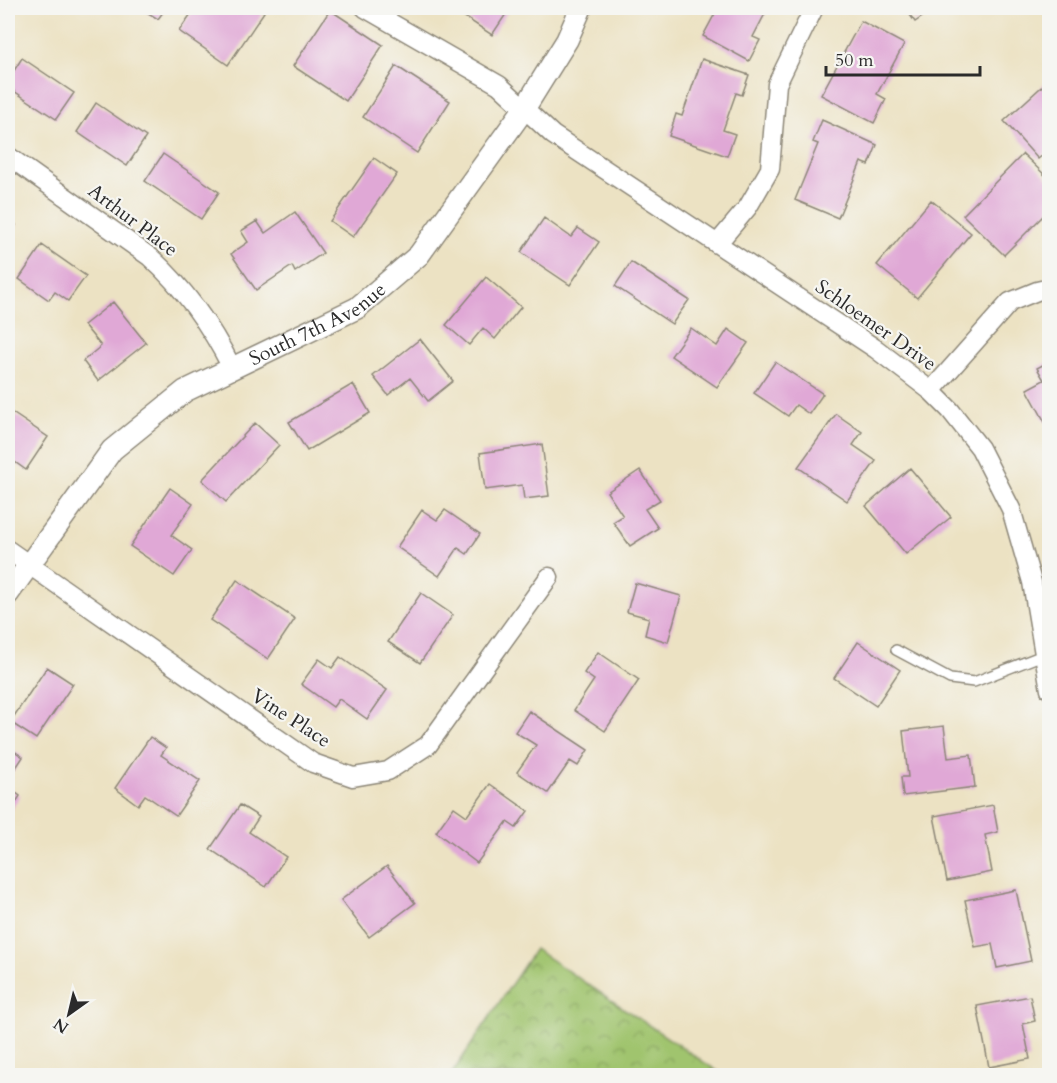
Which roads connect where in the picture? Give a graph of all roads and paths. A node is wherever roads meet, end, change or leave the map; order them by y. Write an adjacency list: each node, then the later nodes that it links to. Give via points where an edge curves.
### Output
1 (365, 8): 4 (street, Schloemer Drive, via 499,85)
2 (581, 8): 4 (street, South 7th Avenue, via 567,40)
3 (814, 8): 6 (street, via 777,84 770,169 748,207)
4 (524, 109): 6 (street, Schloemer Drive, via 554,135); 8 (street, South 7th Avenue, via 419,255 357,308)
5 (8, 156): 8 (street, Arthur Place, via 169,274 219,342)
6 (717, 244): 9 (street, Schloemer Drive, via 876,349)
7 (1050, 288): 9 (street, via 1010,302)
8 (232, 368): 11 (street, South 7th Avenue, via 184,391 112,450)
9 (931, 391): 15 (street, Schloemer Drive, via 980,448 1011,509 1032,582)
10 (8, 550): 11 (street, Vine Place)
11 (28, 564): 12 (street, Vine Place, via 313,762 353,777 388,771 428,745); 13 (street, South 7th Avenue)
12 (549, 577)
13 (8, 594)
14 (896, 650): 15 (lane, via 950,679 974,682)
15 (1043, 655): 16 (street, Schloemer Drive)
16 (1050, 690)

